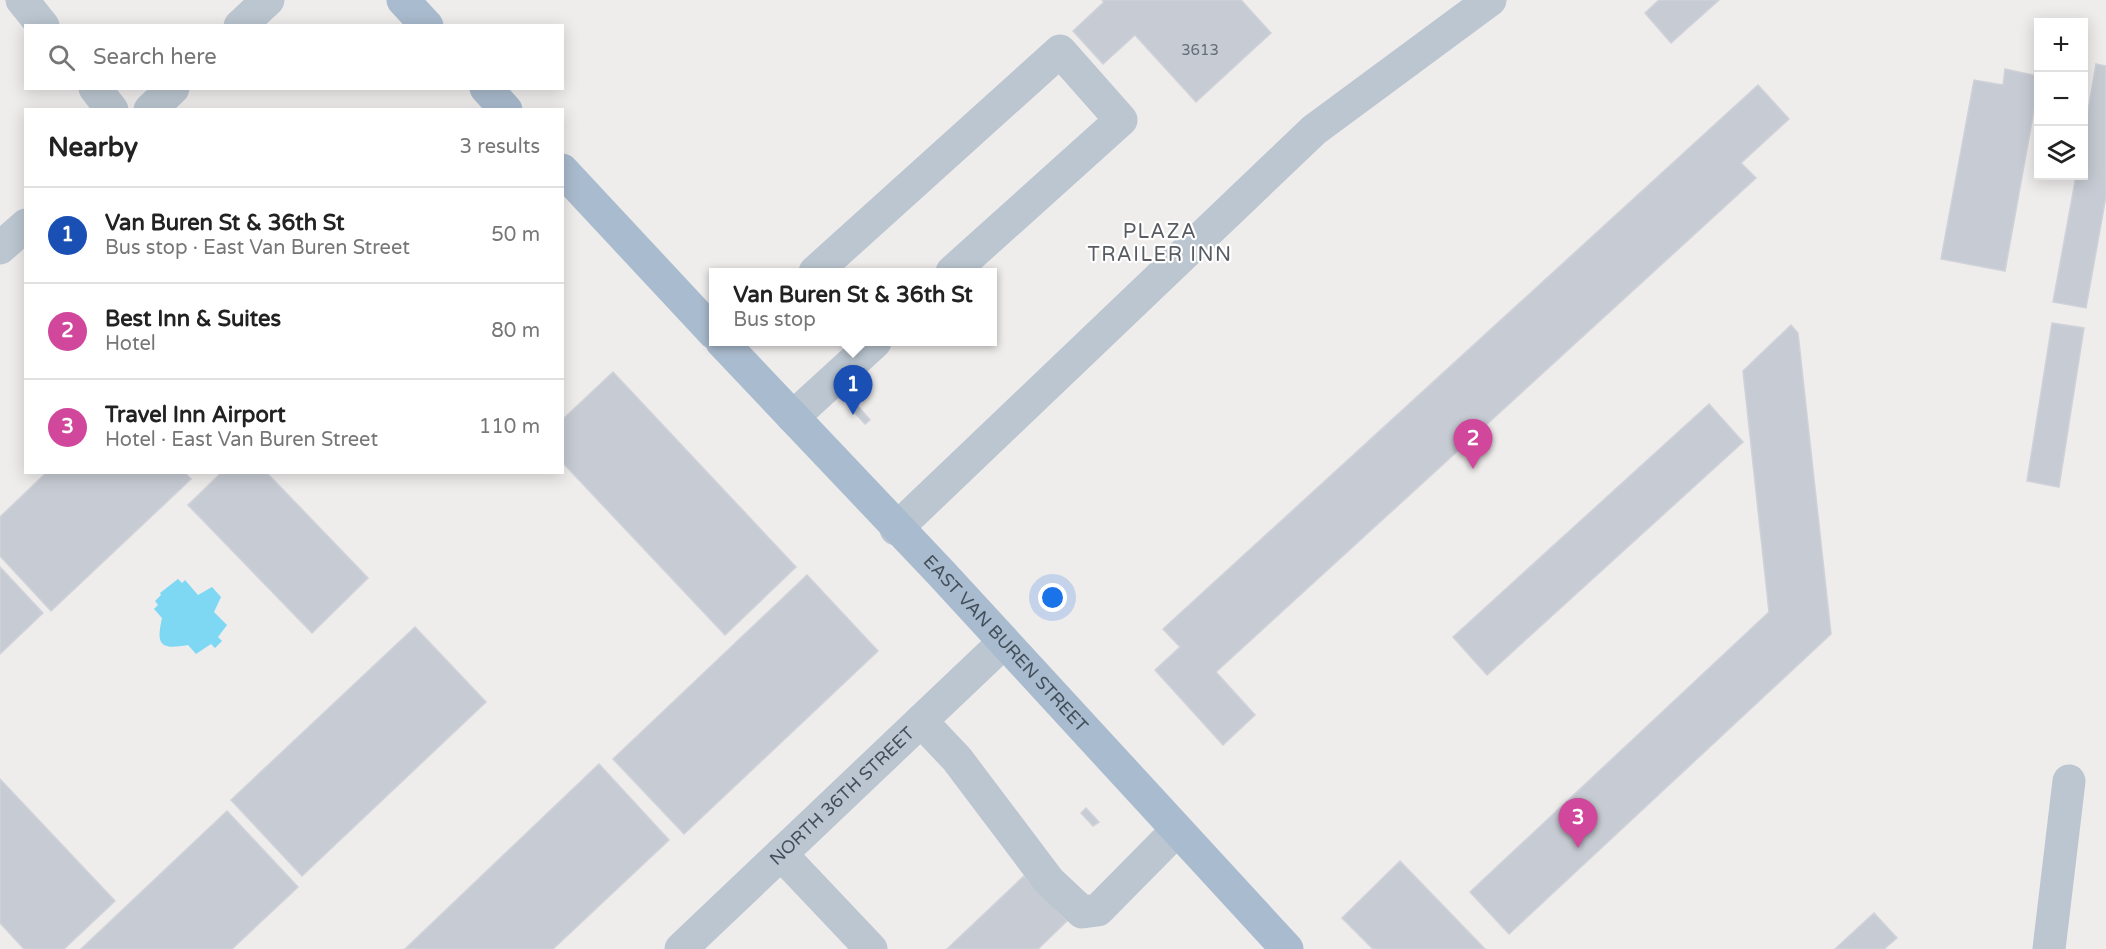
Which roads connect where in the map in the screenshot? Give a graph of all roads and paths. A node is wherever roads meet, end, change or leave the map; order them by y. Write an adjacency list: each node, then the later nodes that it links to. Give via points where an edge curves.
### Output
1 (22, 0): 5 (street)
2 (268, 0): 6 (street)
3 (403, 0): 7 (main road)
4 (1490, 0): 23 (street, via 1314,130)
5 (41, 24)
6 (242, 24)
7 (425, 24)
8 (97, 90): 11 (street)
9 (170, 90): 12 (street)
10 (488, 90): 13 (main road)
11 (110, 108)
12 (152, 108)
13 (504, 108)
14 (564, 172): 19 (main road, EAST VAN BUREN STREET)
15 (24, 227): 16 (street)
16 (0, 248)
17 (821, 268): 18 (street, via 1060,51 1120,120)
18 (957, 268)
19 (709, 323)
20 (730, 346): 22 (main road, EAST VAN BUREN STREET)
21 (871, 346): 22 (street)
22 (793, 417): 23 (main road, EAST VAN BUREN STREET)
23 (896, 529): 24 (main road, EAST VAN BUREN STREET)
24 (1003, 643): 25 (street, NORTH 36TH STREET); 27 (main road, EAST VAN BUREN STREET)
25 (921, 721): 27 (street, via 957,759 1049,881 1082,912 1098,910); 28 (street, NORTH 36TH STREET)
26 (2069, 782): 32 (street)
27 (1177, 830): 31 (main road, EAST VAN BUREN STREET)
28 (781, 854): 29 (street, NORTH 36TH STREET); 30 (street)
29 (681, 949)
30 (872, 949)
31 (1287, 949)
32 (2049, 949)

